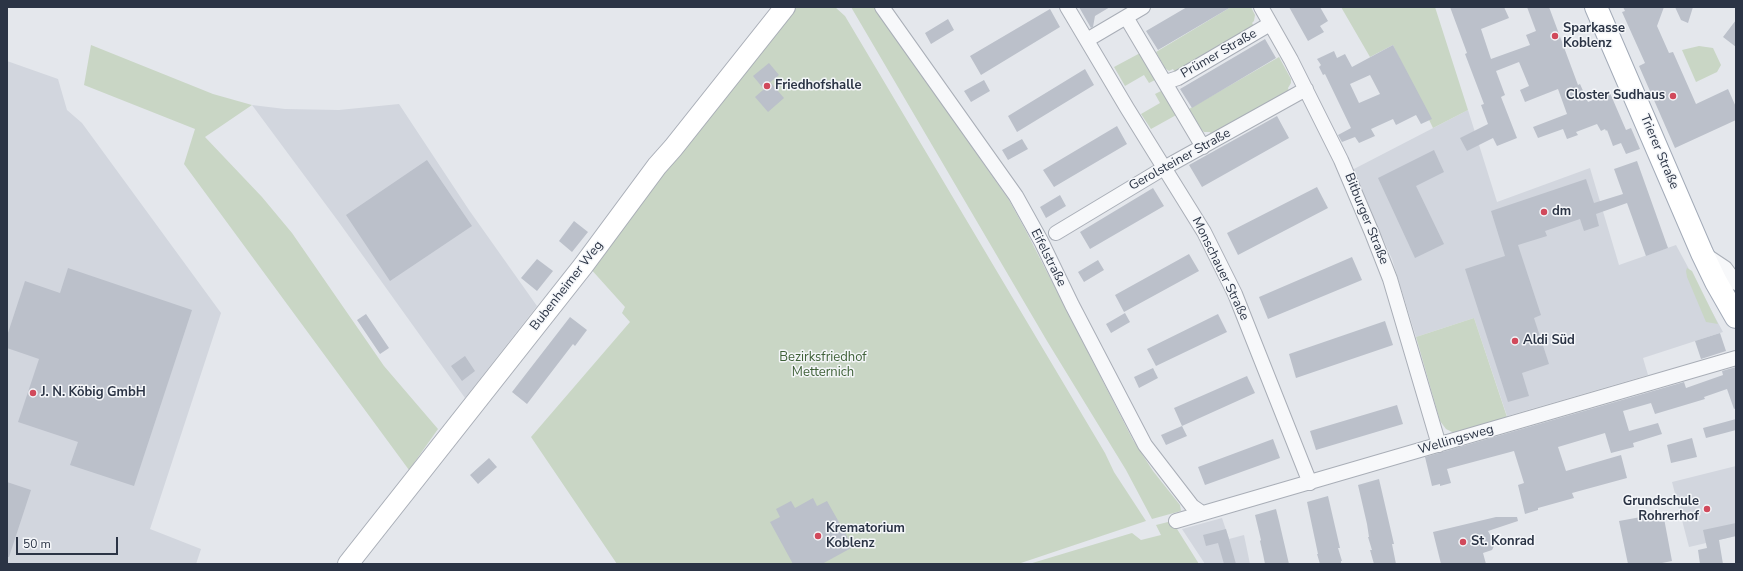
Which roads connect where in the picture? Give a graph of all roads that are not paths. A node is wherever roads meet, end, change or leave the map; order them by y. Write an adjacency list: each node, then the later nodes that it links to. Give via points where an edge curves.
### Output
1 (785, 7): 23 (street, Bubenheimer Weg, via 656,166 583,266)
2 (882, 7): 21 (street, Eifelstraße, via 1016,196 1145,445 1192,506)
3 (1067, 7): 9 (street, Monschauer Straße)
4 (1144, 7): 7 (street)
5 (1261, 7): 8 (street, Bitburger Straße)
6 (1596, 7): 15 (main road, Trierer Straße)
7 (1126, 17): 9 (street); 10 (street, Prümer Straße)
8 (1270, 24): 10 (street, Prümer Straße, via 1178,78); 11 (street, Bitburger Straße)
9 (1087, 40): 13 (street, Monschauer Straße)
10 (1166, 82): 12 (street, Prümer Straße)
11 (1306, 89): 12 (street, Gerolsteiner Straße); 19 (street, Bitburger Straße, via 1343,164 1390,279)
12 (1203, 147): 13 (street, Gerolsteiner Straße)
13 (1164, 168): 14 (street, Gerolsteiner Straße); 20 (street, Monschauer Straße, via 1204,232 1235,294)
14 (1056, 233)
15 (1702, 253): 16 (street, via 1725,268); 17 (main road, Trierer Straße)
16 (1736, 283)
17 (1736, 317)
18 (1736, 358): 19 (street, Wellingsweg)
19 (1439, 444): 20 (street, Wellingsweg)
20 (1310, 483): 21 (street, Wellingsweg)
21 (1202, 513): 22 (street, Wellingsweg)
22 (1176, 521)
23 (348, 564)

